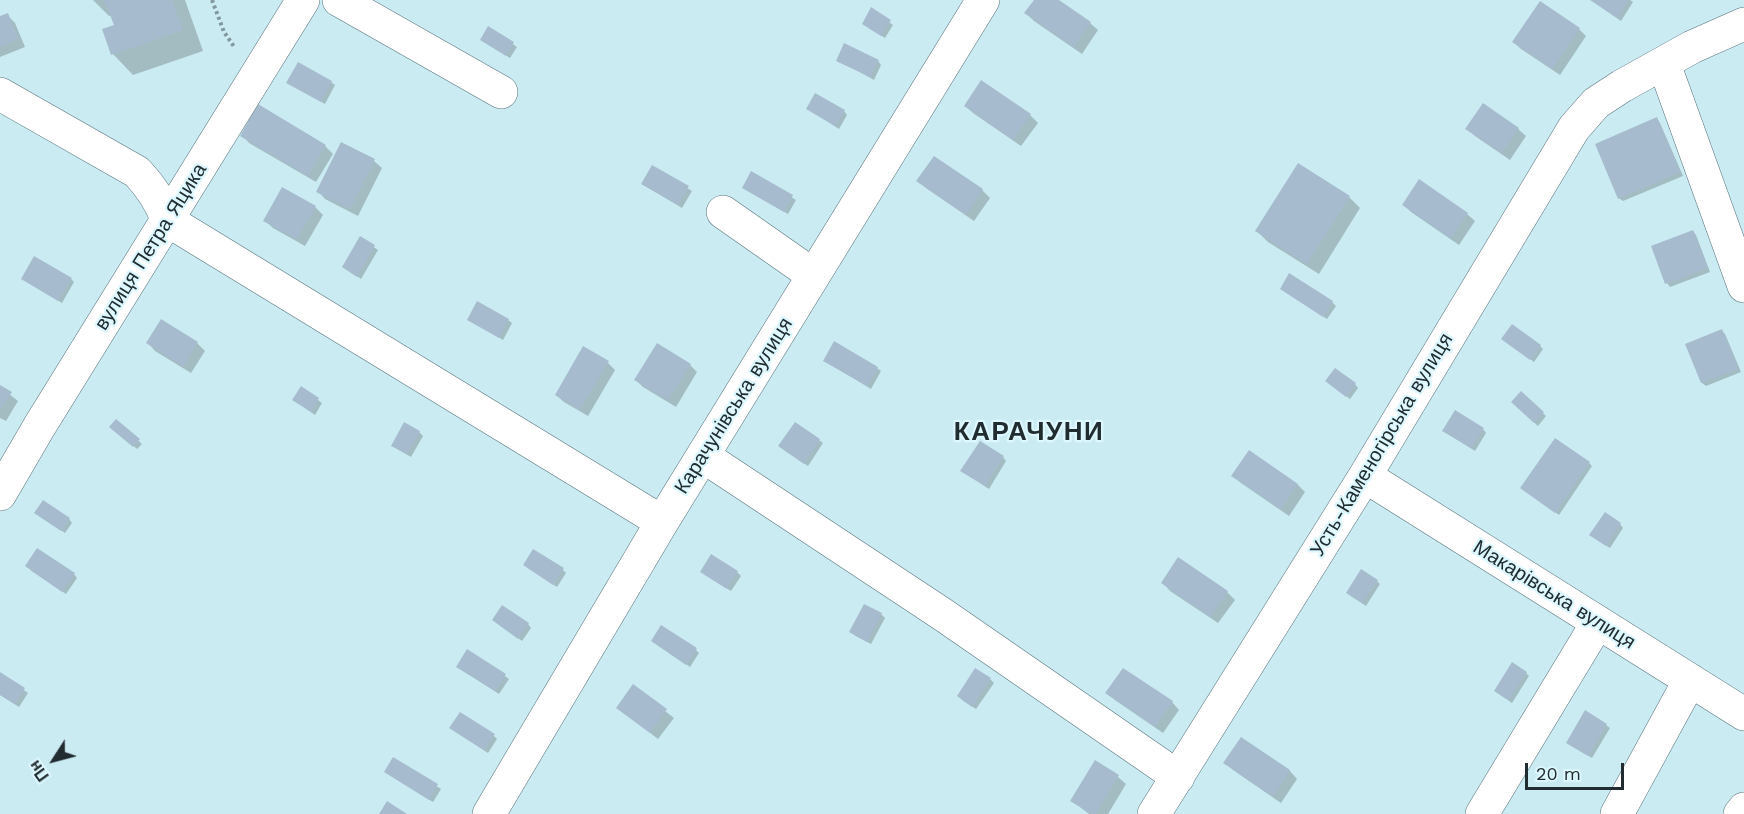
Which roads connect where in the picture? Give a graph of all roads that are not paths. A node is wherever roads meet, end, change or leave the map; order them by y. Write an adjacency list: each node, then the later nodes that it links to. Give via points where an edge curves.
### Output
1 (303, 0): 9 (street, вулиця Петра Яцика)
2 (339, 0): 6 (street)
3 (983, 0): 10 (street, Карачунівська вулиця)
4 (1744, 24): 5 (street, Усть-Каменогірська вулиця)
5 (1664, 64): 11 (street); 13 (street, Усть-Каменогірська вулиця, via 1596,103 1574,128)
6 (501, 92)
7 (0, 94): 9 (street, via 137,172 152,187)
8 (723, 212): 10 (street)
9 (167, 220): 14 (street, вулиця Петра Яцика); 15 (street)
10 (813, 275): 12 (street, Карачунівська вулиця)
11 (1744, 286)
12 (703, 456): 15 (street, Карачунівська вулиця); 19 (street)
13 (1365, 476): 16 (street, Макарівська вулиця); 19 (street, Усть-Каменогірська вулиця)
14 (0, 494)
15 (662, 522): 21 (street, Карачунівська вулиця)
16 (1598, 622): 17 (street, Макарівська вулиця); 23 (street)
17 (1690, 680): 18 (street, Макарівська вулиця); 24 (street)
18 (1744, 714)
19 (1178, 777): 22 (street, Усть-Каменогірська вулиця)
20 (1744, 809): 25 (street)
21 (489, 814)
22 (1154, 814)
23 (1482, 814)
24 (1617, 814)
25 (1740, 814)

